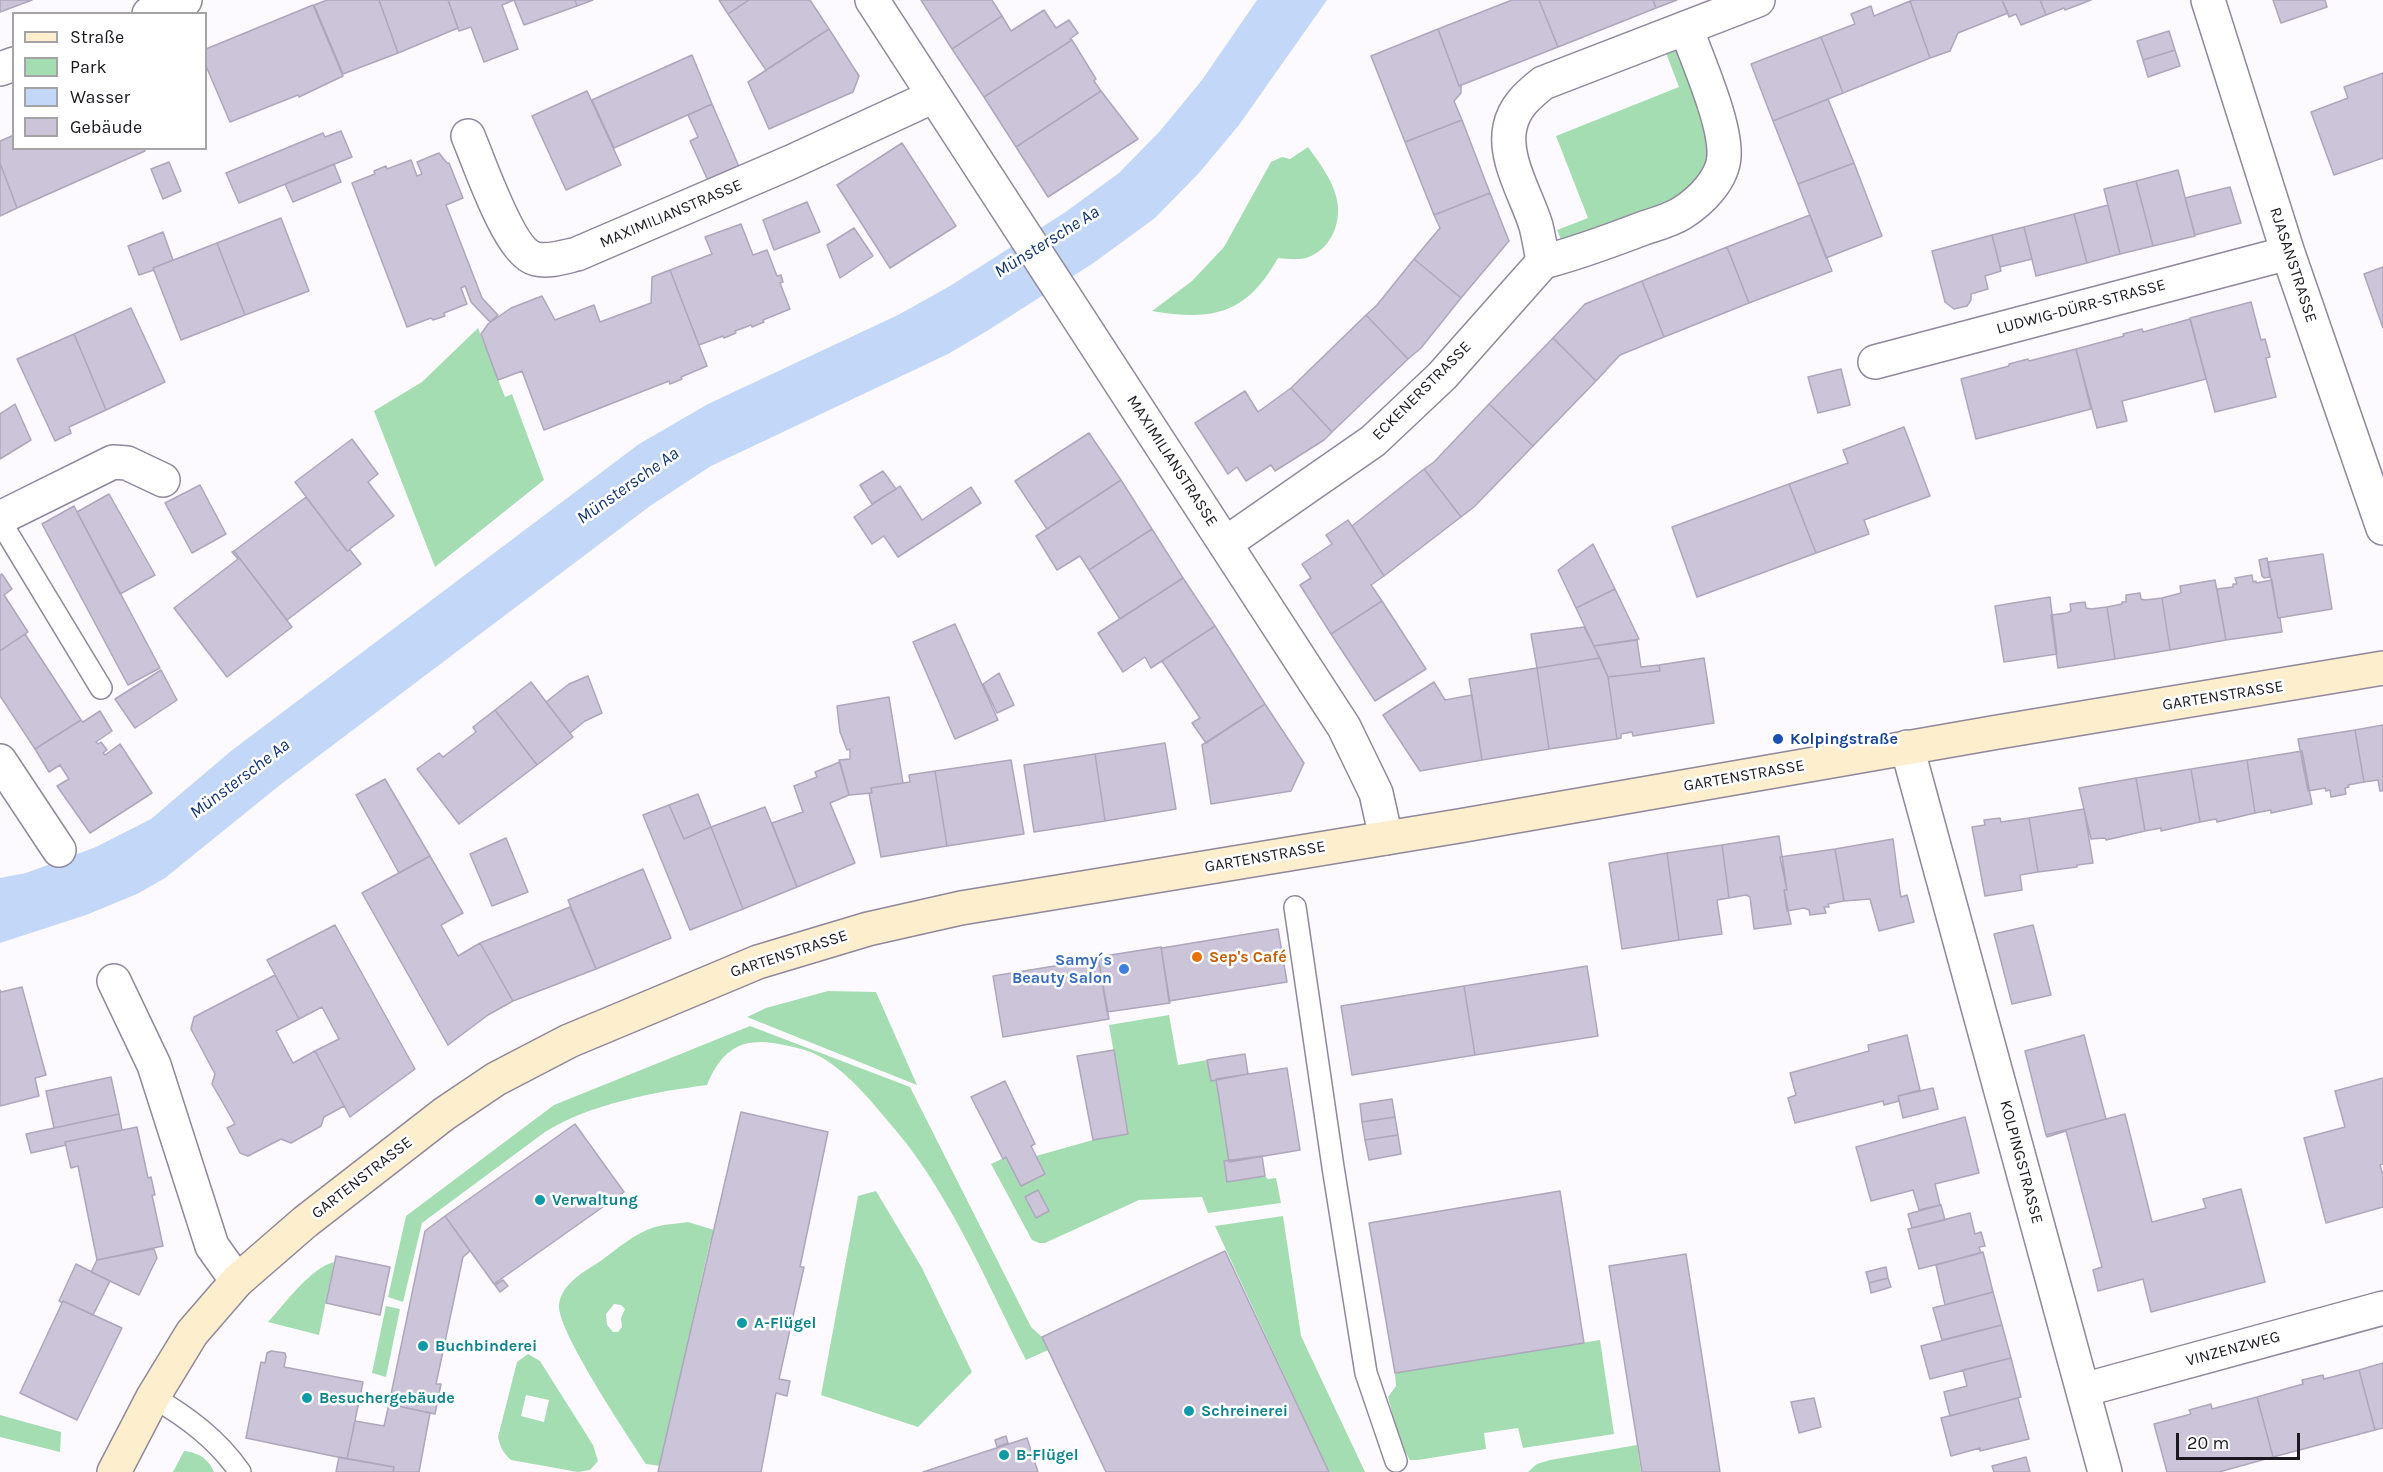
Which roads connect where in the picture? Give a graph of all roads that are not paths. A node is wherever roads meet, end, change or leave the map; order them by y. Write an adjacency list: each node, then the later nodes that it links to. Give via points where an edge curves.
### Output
1 (185, 0): 5 (street)
2 (872, 0): 7 (street, MAXIMILIANSTRASSE)
3 (1758, 0): 6 (street)
4 (2208, 0): 9 (street, RJASANSTRASSE)
5 (154, 12)
6 (1686, 28): 10 (street, via 1543,83 1515,111 1509,128 1513,162 1536,226); 10 (street, via 1723,135 1721,171 1711,187 1681,214 1585,251)
7 (934, 96): 8 (street, MAXIMILIANSTRASSE, via 598,245 554,259 534,259 519,247); 15 (street, MAXIMILIANSTRASSE)
8 (468, 136)
9 (2288, 253): 11 (street, LUDWIG-DÜRR-STRASSE); 14 (street, RJASANSTRASSE)
10 (1543, 262): 15 (street, ECKENERSTRASSE, via 1442,376 1398,419 1334,470)
11 (1875, 362)
12 (163, 480): 13 (street, via 127,462 113,462)
13 (0, 520): 17 (lane)
14 (2383, 528)
15 (1226, 543): 20 (street, MAXIMILIANSTRASSE, via 1344,727 1376,793)
16 (2383, 668): 18 (street, GARTENSTRASSE)
17 (100, 688)
18 (1907, 747): 20 (street, GARTENSTRASSE); 26 (street, KOLPINGSTRASSE)
19 (0, 761): 21 (street)
20 (1386, 838): 24 (street, GARTENSTRASSE, via 911,918 758,962 569,1041 496,1079 444,1114)
21 (59, 850)
22 (1295, 907): 28 (lane, via 1366,1373)
23 (114, 981): 24 (street, via 154,1065 212,1246)
24 (237, 1281): 27 (street, GARTENSTRASSE, via 192,1333)
25 (2383, 1308): 26 (street, VINZENZWEG)
26 (2084, 1390): 31 (street, KOLPINGSTRASSE)
27 (153, 1397): 29 (street, GARTENSTRASSE); 30 (lane, via 205,1432)
28 (1396, 1461)
29 (114, 1472)
30 (240, 1472)
31 (2105, 1472)

